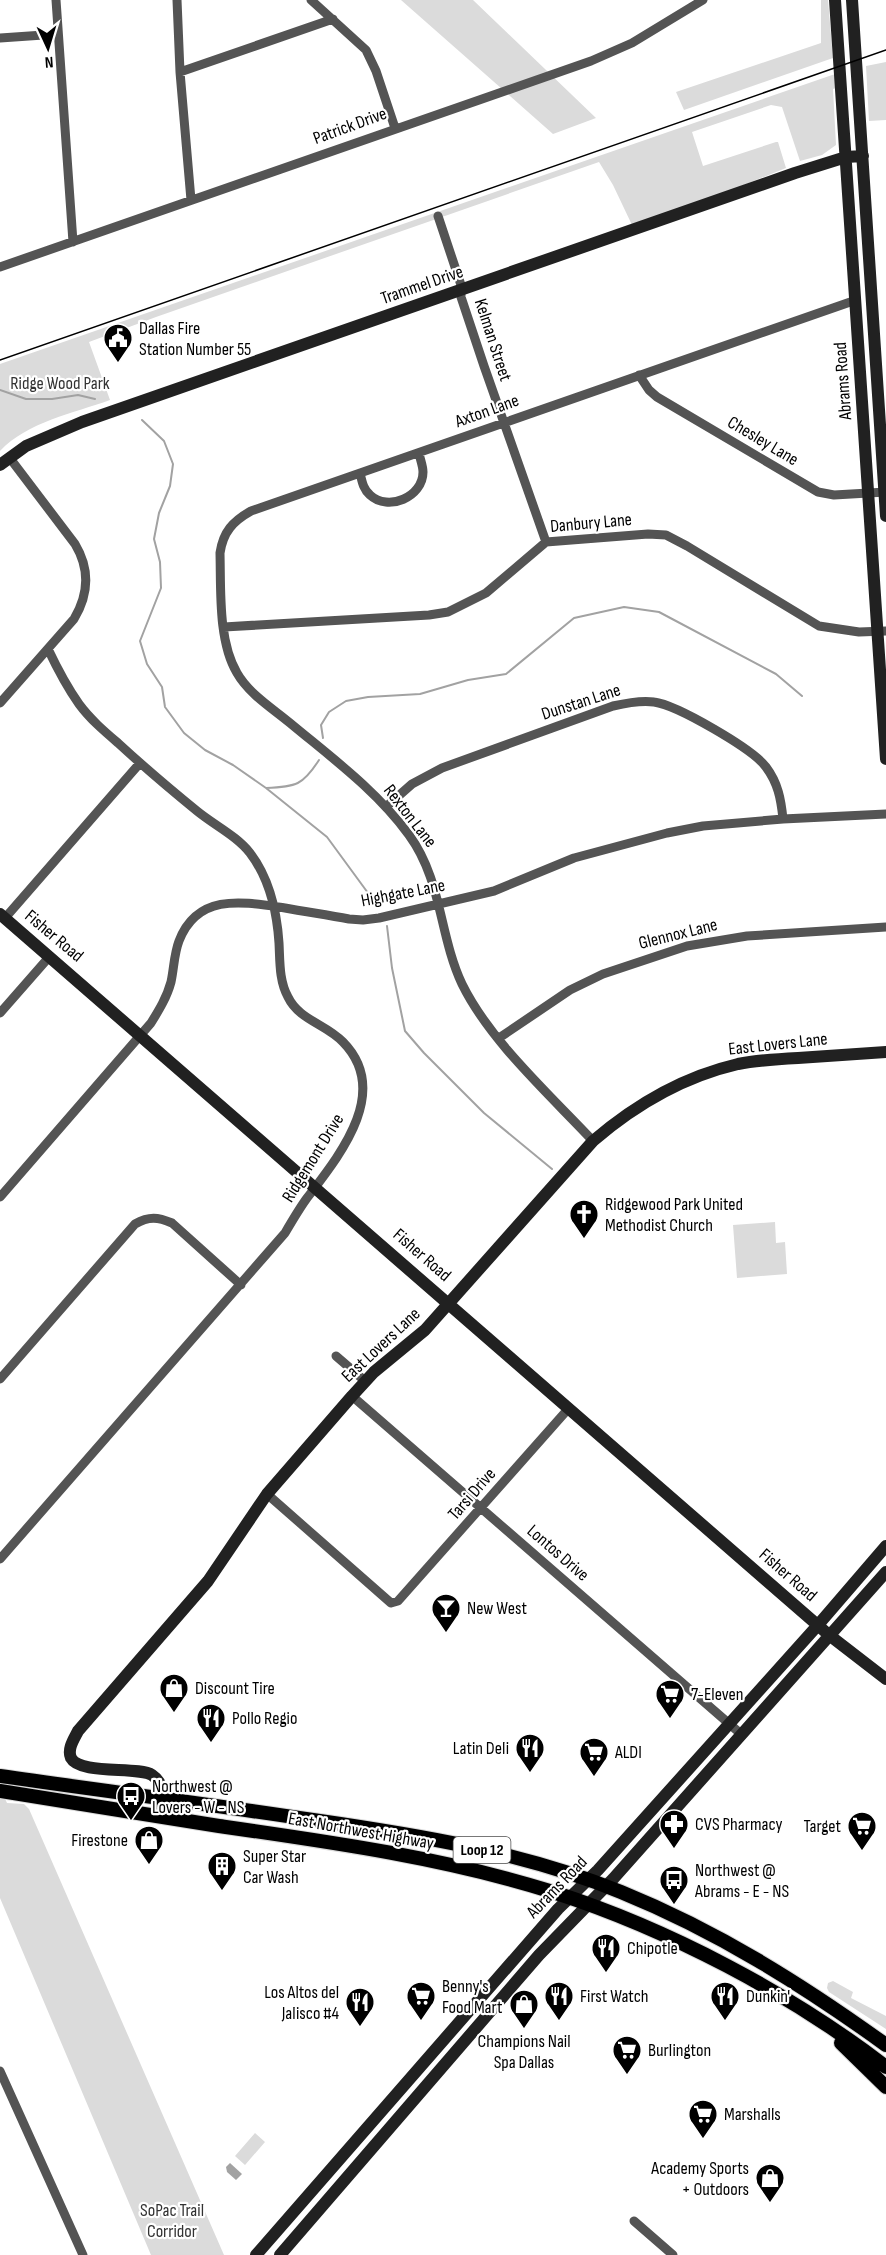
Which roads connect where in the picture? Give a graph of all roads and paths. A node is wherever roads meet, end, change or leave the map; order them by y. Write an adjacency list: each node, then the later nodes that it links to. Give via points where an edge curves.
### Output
1 (56, 0): 8 (street)
2 (177, 0): 10 (street)
3 (311, 0): 7 (street)
4 (703, 0): 11 (street, Patrick Drive, via 632,43 591,61)
5 (835, 0): 13 (street, Abrams Road)
6 (852, 0): 12 (street, Abrams Road)
7 (333, 19): 10 (street); 11 (street, via 372,60)
8 (58, 34): 9 (street); 16 (street)
9 (0, 38)
10 (180, 72): 14 (street)
11 (395, 128): 14 (street, Patrick Drive)
12 (863, 156): 13 (street, Trammel Drive); 20 (street, Abrams Road)
13 (846, 157): 18 (street, Trammel Drive); 21 (street, Abrams Road)
14 (191, 200): 16 (street, Patrick Drive)
15 (438, 216): 18 (street, Kelman Street)
16 (73, 242): 17 (street, Patrick Drive)
17 (0, 267)
18 (461, 290): 23 (street, Kelman Street); 25 (street, Trammel Drive, via 47,435)
19 (886, 296): 20 (street)
20 (872, 297): 21 (street); 27 (street, Abrams Road)
21 (856, 300): 22 (street, Axton Lane); 28 (street, Abrams Road)
22 (639, 375): 23 (street, Axton Lane); 28 (street, Chesley Lane, via 657,397 818,492)
23 (503, 423): 24 (street, Axton Lane); 30 (street, Kelman Street)
24 (419, 453): 26 (street, Axton Lane); 26 (street, via 421,480 405,499 388,503 371,497)
25 (4, 461): 33 (street, via 75,544 85,569 80,608)
26 (360, 473): 31 (street, Axton Lane, via 251,511 232,524 220,553)
27 (885, 492): 28 (street, Chesley Lane); 29 (street, Abrams Road)
28 (867, 494): 32 (street, Abrams Road)
29 (886, 516)
30 (546, 542): 31 (street, Danbury Lane, via 486,593 448,612); 32 (street, Danbury Lane, via 666,535 819,626 837,631)
31 (224, 627): 37 (street, Rexton Lane, via 231,662 245,684)
32 (882, 631): 35 (street, Abrams Road)
33 (48, 649): 34 (street); 36 (street, Ridgemont Drive, via 80,706)
34 (0, 703)
35 (886, 759)
36 (140, 763): 41 (street, Ridgemont Drive, via 239,841 262,875); 42 (street)
37 (387, 806): 39 (street, Dunstan Lane, via 412,784 441,768 613,706 654,702 681,711 753,754 776,782); 40 (street, Rexton Lane, via 423,856)
38 (886, 814): 39 (street, Highgate Lane)
39 (783, 819): 40 (street, Highgate Lane, via 667,833 574,858 494,891)
40 (440, 903): 41 (street, Highgate Lane, via 363,920); 47 (street, Rexton Lane, via 458,975)
41 (273, 907): 46 (street, Highgate Lane, via 245,902 220,904 193,919 178,943 166,998); 50 (street, Ridgemont Drive, via 286,995 303,1015 344,1042 355,1056 363,1086 360,1113 352,1131)
42 (2, 916): 44 (street, Fisher Road)
43 (886, 927): 47 (street, Glennox Lane, via 747,936 687,946 594,978)
44 (50, 956): 45 (street); 46 (street, Fisher Road)
45 (0, 1013)
46 (140, 1035): 50 (street, Fisher Road); 51 (street, Highgate Lane)
47 (499, 1038): 49 (street, Rexton Lane)
48 (886, 1052): 49 (street, East Lovers Lane, via 760,1060 707,1072 648,1100)
49 (593, 1141): 53 (street, East Lovers Lane)
50 (316, 1187): 52 (street, Ridgemont Drive, via 285,1233); 53 (street, Fisher Road)
51 (0, 1197)
52 (241, 1285): 55 (street, via 172,1223 159,1217 146,1218 120,1240); 62 (street, Ridgemont Drive)
53 (450, 1304): 56 (street, East Lovers Lane); 58 (street, Fisher Road)
54 (336, 1356): 56 (street)
55 (0, 1379)
56 (365, 1381): 57 (street, East Lovers Lane)
57 (352, 1396): 59 (street, East Lovers Lane); 60 (street, Lontos Drive)
58 (569, 1408): 60 (street, Tarsi Drive); 64 (street, Fisher Road)
59 (267, 1494): 60 (street, Tarsi Drive, via 390,1603 398,1602); 71 (street, East Lovers Lane, via 222,1563 78,1731 70,1749 75,1762 90,1767 152,1774 159,1782)
60 (482, 1509): 67 (street, Lontos Drive)
61 (886, 1546): 64 (street, Abrams Road)
62 (0, 1559)
63 (886, 1572): 65 (street, Abrams Road)
64 (818, 1625): 65 (street, Fisher Road); 67 (street, Abrams Road)
65 (829, 1635): 66 (street, Fisher Road); 68 (street, Abrams Road)
66 (886, 1679)
67 (730, 1723): 68 (street, Lontos Drive); 75 (street, Abrams Road)
68 (741, 1734): 76 (street, Abrams Road)
69 (0, 1776): 71 (main road, East Northwest Highway / Loop 12)
70 (0, 1791): 72 (main road, East Northwest Highway / Loop 12)
71 (159, 1797): 72 (street, East Lovers Lane); 73 (main road, East Northwest Highway / Loop 12)
72 (158, 1816): 74 (main road, East Northwest Highway / Loop 12)
73 (319, 1821): 74 (main road); 75 (main road, East Northwest Highway / Loop 12, via 470,1847)
74 (316, 1840): 77 (main road, East Northwest Highway / Loop 12, via 473,1870)
75 (588, 1880): 76 (main road, East Northwest Highway / Loop 12); 77 (street, Abrams Road)
76 (606, 1886): 78 (street, Abrams Road); 79 (main road, East Northwest Highway / Loop 12, via 709,1932)
77 (570, 1898): 78 (main road, East Northwest Highway / Loop 12); 81 (street, Abrams Road)
78 (587, 1904): 80 (main road, East Northwest Highway / Loop 12, via 728,1966); 84 (street, Abrams Road)
79 (811, 1992): 80 (main road); 82 (main road, East Northwest Highway / Loop 12)
80 (800, 2009): 83 (main road, East Northwest Highway / Loop 12)
81 (466, 2016): 84 (street); 90 (street, Abrams Road)
82 (846, 2016): 85 (main road); 86 (main road, East Northwest Highway / Loop 12)
83 (826, 2025): 87 (main road, East Northwest Highway / Loop 12); 89 (main road)
84 (477, 2026): 91 (street, Abrams Road)
85 (886, 2035)
86 (886, 2045)
87 (886, 2067)
88 (0, 2071): 93 (street)
89 (886, 2087)
90 (373, 2121): 91 (street); 94 (street, Abrams Road)
91 (387, 2133): 95 (street, Abrams Road)
92 (634, 2221): 96 (street)
93 (83, 2255)
94 (256, 2255)
95 (280, 2255)
96 (673, 2255)

